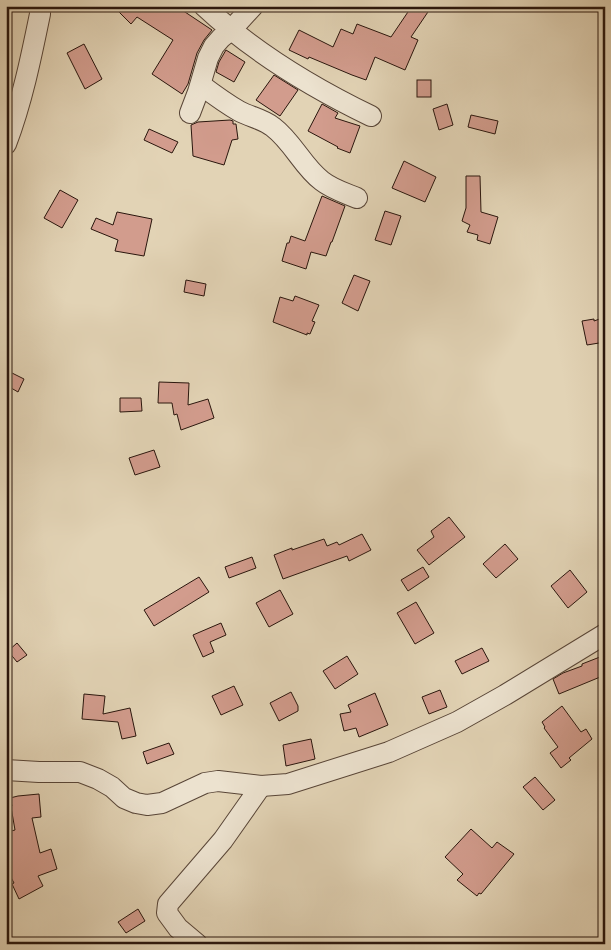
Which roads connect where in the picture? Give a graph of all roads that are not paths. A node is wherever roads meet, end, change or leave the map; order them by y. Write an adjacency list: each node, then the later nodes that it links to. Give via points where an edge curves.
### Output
1 (40, 6): 8 (street, via 29,67)
2 (204, 6): 4 (street)
3 (253, 6): 4 (street)
4 (231, 30): 5 (street, via 214,46); 7 (street, via 300,78)
5 (201, 85): 6 (street); 9 (street, via 238,110 272,126 321,181)
6 (190, 112)
7 (371, 116)
8 (6, 144)
9 (357, 198)
10 (605, 634): 12 (street, via 457,722 389,752 288,784)
11 (6, 770): 12 (street, via 80,772 98,779 124,798 147,805 162,804 205,783 218,781)
12 (260, 786): 13 (street, via 223,840 168,904 168,913 178,928)
13 (197, 944)

